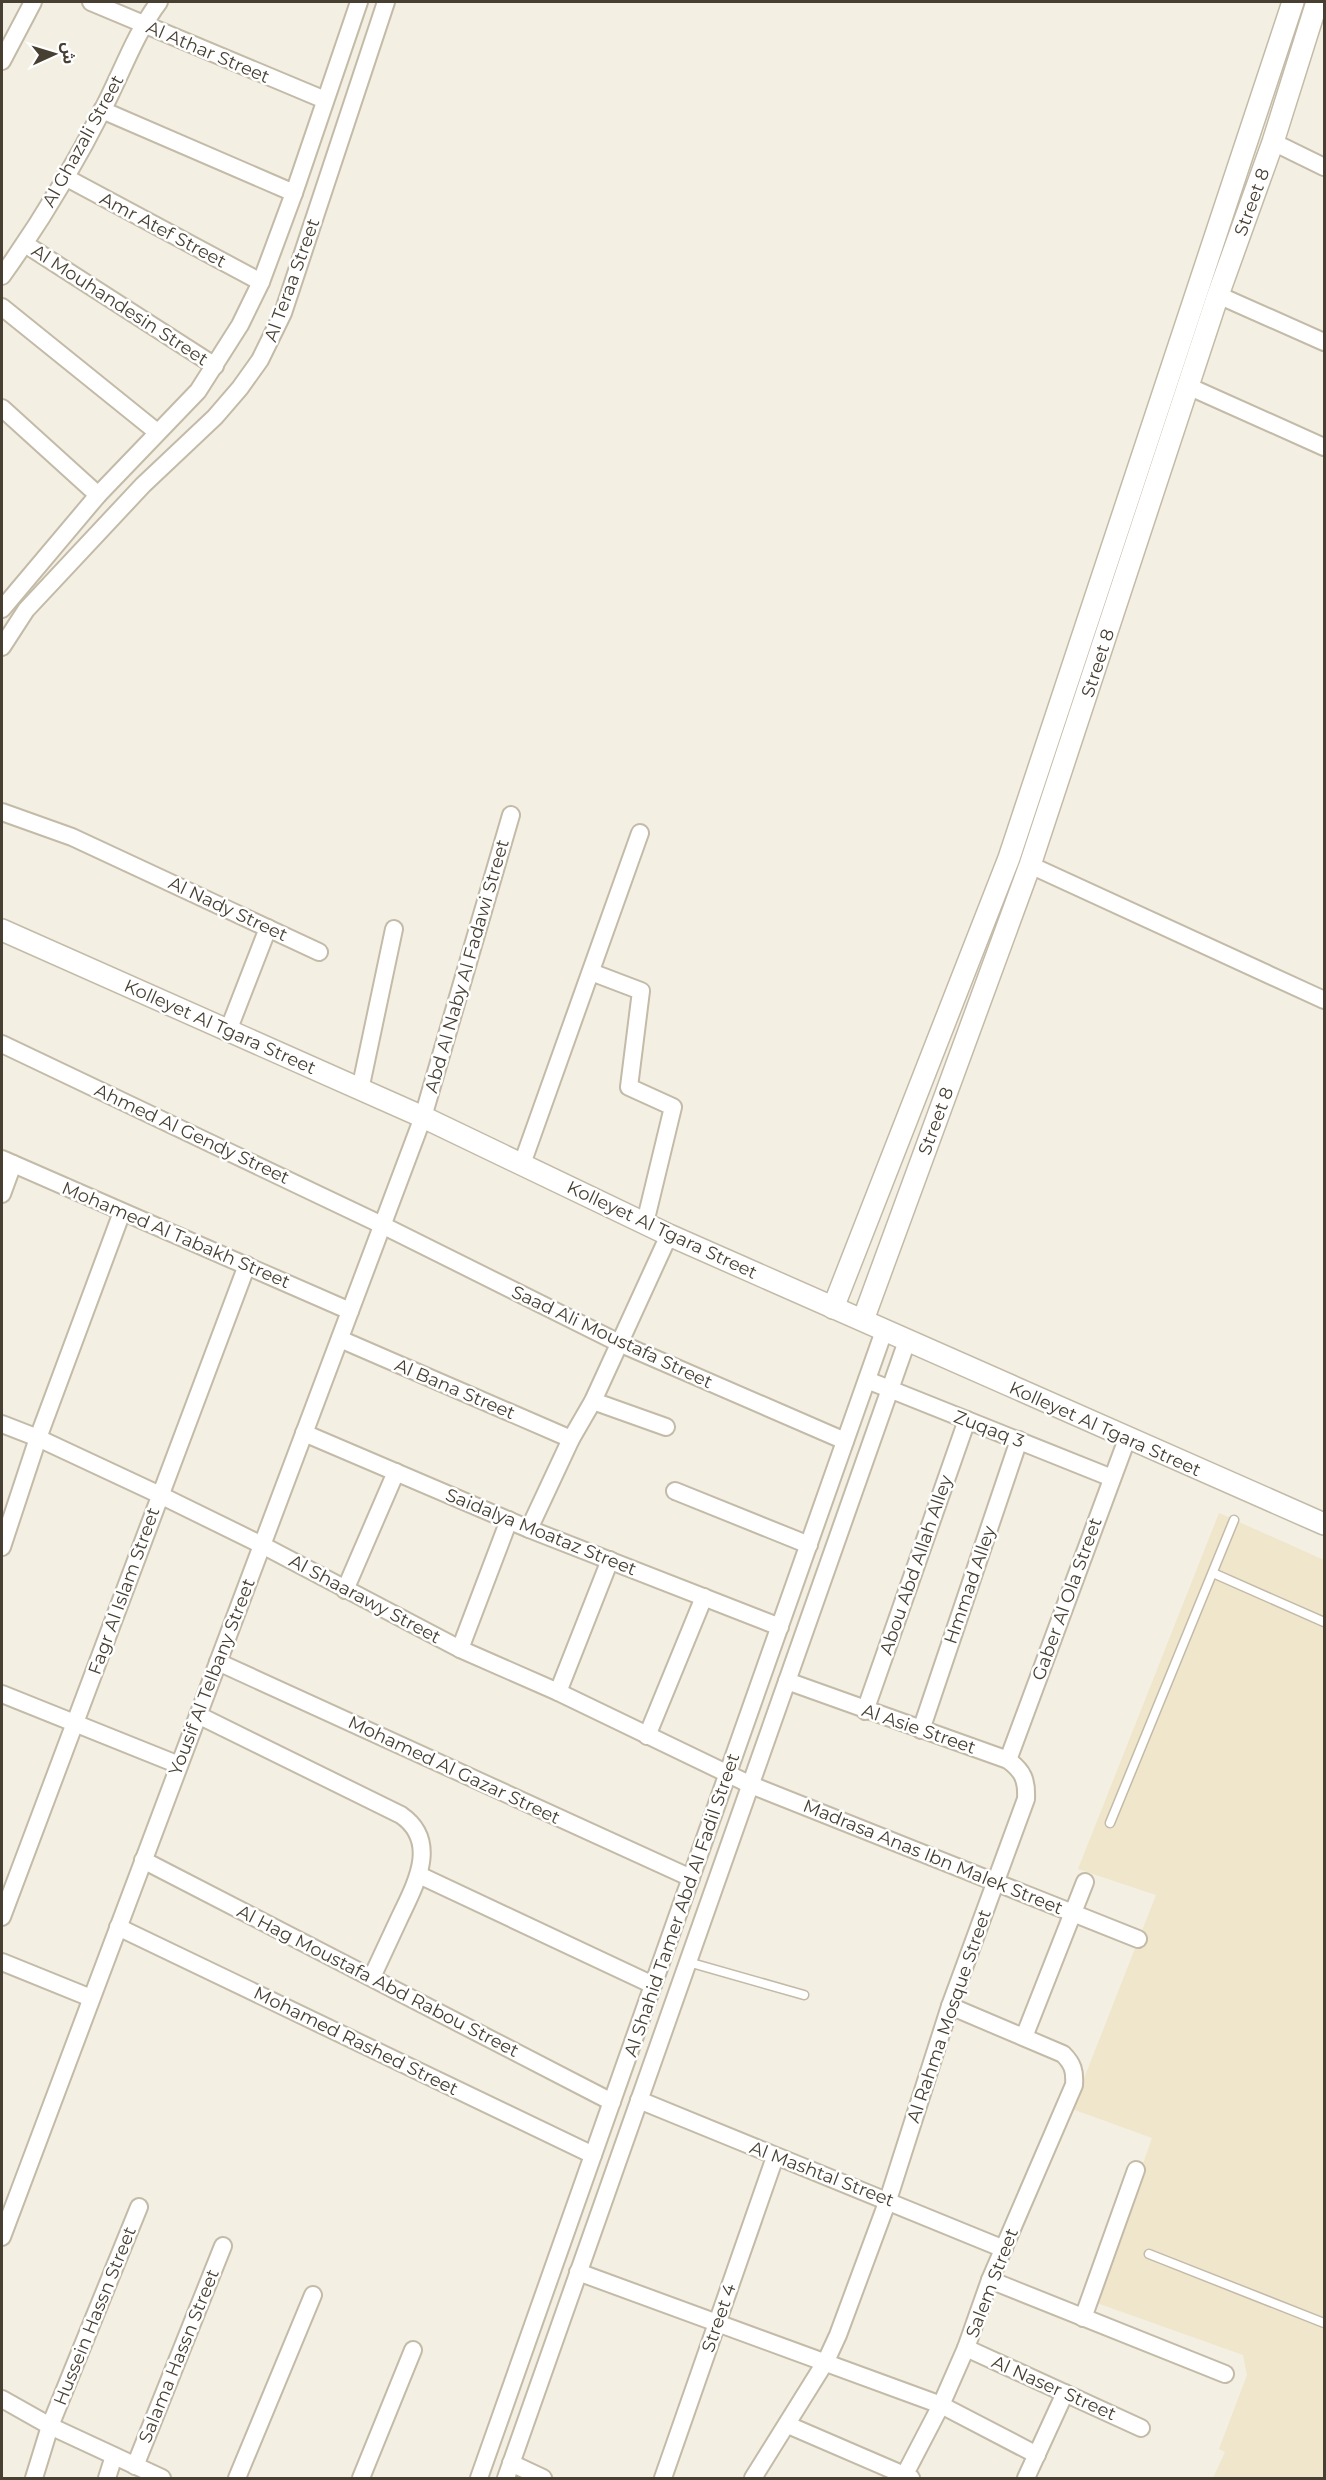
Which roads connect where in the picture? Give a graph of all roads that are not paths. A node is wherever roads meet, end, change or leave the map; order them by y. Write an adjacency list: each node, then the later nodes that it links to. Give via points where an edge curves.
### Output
1 (33, 2): 9 (street)
2 (91, 2): 8 (street, Al Athar Street)
3 (159, 2): 8 (street, Al Ghazali Street)
4 (359, 2): 10 (street, Al Teraa Street)
5 (386, 2): 31 (street, Al Teraa Street, via 283,313 260,360 214,417 143,485 26,610)
6 (1293, 2): 16 (street, Street 8)
7 (1317, 2): 12 (street, Street 8)
8 (142, 25): 10 (street, Al Athar Street); 11 (street, Al Ghazali Street)
9 (2, 61)
10 (325, 100): 15 (street, Al Teraa Street)
11 (102, 110): 14 (street, Al Ghazali Street); 15 (street)
12 (1273, 142): 13 (street); 17 (street, Street 8)
13 (1324, 167)
14 (65, 177): 18 (street, Al Ghazali Street); 20 (street, Amr Atef Street)
15 (294, 193): 20 (street, Al Teraa Street)
16 (1230, 194): 17 (street); 32 (street, Street 8)
17 (1251, 204): 21 (street, Street 8)
18 (25, 244): 19 (street, Al Ghazali Street); 24 (street, Al Mouhandesin Street)
19 (2, 276)
20 (261, 282): 24 (street, Al Teraa Street)
21 (1218, 295): 23 (street); 25 (street, Street 8)
22 (2, 307): 27 (street)
23 (1324, 342)
24 (215, 366): 27 (street, Al Teraa Street, via 198,390)
25 (1190, 387): 28 (street); 33 (street, Street 8)
26 (2, 408): 29 (street)
27 (157, 432): 29 (street, Al Teraa Street)
28 (1324, 447)
29 (98, 495): 30 (street, Al Teraa Street)
30 (2, 609)
31 (2, 647)
32 (1044, 753): 33 (street); 56 (street, Street 8, via 1009,858)
33 (1065, 760): 37 (street, Street 8)
34 (2, 812): 38 (street, Al Nady Street, via 72,837)
35 (511, 815): 47 (street, Abd Al Naby Al Fadawi Street)
36 (640, 833): 42 (street)
37 (1030, 866): 43 (street); 58 (street, Street 8)
38 (268, 928): 41 (street, Al Nady Street); 44 (street)
39 (394, 928): 46 (street)
40 (2, 930): 44 (street, Kolleyet Al Tgara Street)
41 (319, 952)
42 (591, 972): 49 (street); 52 (street, via 641,991 629,1087 673,1107)
43 (1324, 1000)
44 (228, 1031): 46 (street, Kolleyet Al Tgara Street)
45 (2, 1044): 53 (street, Ahmed Al Gendy Street)
46 (360, 1090): 47 (street, Kolleyet Al Tgara Street)
47 (423, 1117): 49 (street, Kolleyet Al Tgara Street); 53 (street, Yousif Al Telbany Street)
48 (7, 1162): 50 (street); 51 (street, Mohamed Al Tabakh Street)
49 (522, 1164): 52 (street, Kolleyet Al Tgara Street)
50 (2, 1194)
51 (122, 1212): 55 (street, Mohamed Al Tabakh Street); 70 (street)
52 (645, 1223): 54 (street, Kolleyet Al Tgara Street)
53 (382, 1225): 57 (street, Yousif Al Telbany Street); 62 (street, Saad Ali Moustafa Street)
54 (669, 1234): 56 (street, Kolleyet Al Tgara Street); 62 (street)
55 (247, 1265): 57 (street, Mohamed Al Tabakh Street); 78 (street, Fagr Al Islam Street)
56 (833, 1308): 58 (street, Kolleyet Al Tgara Street)
57 (350, 1311): 60 (street, Yousif Al Telbany Street)
58 (863, 1320): 59 (street, Kolleyet Al Tgara Street)
59 (884, 1331): 61 (street, Kolleyet Al Tgara Street); 63 (street, Al Shahid Tamer Abd Al Fadil Street)
60 (340, 1339): 69 (street, Yousif Al Telbany Street); 72 (street, Al Bana Street)
61 (907, 1341): 64 (street, Al Shahid Tamer Abd Al Fadil Street); 71 (street, Kolleyet Al Tgara Street)
62 (619, 1343): 65 (street); 74 (street, Saad Ali Moustafa Street)
63 (867, 1380): 64 (street, Zuqaq 3); 74 (street, Al Shahid Tamer Abd Al Fadil Street)
64 (890, 1390): 66 (street, Zuqaq 3); 94 (street, Al Shahid Tamer Abd Al Fadil Street)
65 (593, 1401): 68 (street); 72 (street)
66 (967, 1420): 73 (street, Zuqaq 3); 97 (street, Abou Abd Allah Alley)
67 (2, 1424): 70 (street, Al Shaarawy Street)
68 (666, 1427)
69 (304, 1433): 75 (street, Saidalya Moataz Street); 83 (street, Yousif Al Telbany Street)
70 (38, 1438): 78 (street, Al Shaarawy Street); 85 (street)
71 (1127, 1438): 76 (street, Gaber Al Ola Street); 81 (street, Kolleyet Al Tgara Street)
72 (571, 1439): 82 (street)
73 (1019, 1440): 76 (street, Zuqaq 3); 100 (street, Hmmad Alley)
74 (845, 1442): 84 (street, Al Shahid Tamer Abd Al Fadil Street)
75 (396, 1472): 79 (street, Saidalya Moataz Street); 88 (street)
76 (1112, 1478): 102 (street, Gaber Al Ola Street)
77 (675, 1491): 84 (street)
78 (160, 1495): 83 (street, Al Shaarawy Street); 99 (street, Fagr Al Islam Street)
79 (509, 1521): 82 (street, Saidalya Moataz Street); 92 (street)
80 (1234, 1521): 87 (lane)
81 (1324, 1524)
82 (529, 1529): 86 (street, Saidalya Moataz Street)
83 (262, 1545): 88 (street, Al Shaarawy Street); 93 (street, Yousif Al Telbany Street)
84 (809, 1545): 91 (street, Al Shahid Tamer Abd Al Fadil Street)
85 (2, 1547)
86 (610, 1560): 89 (street, Saidalya Moataz Street); 95 (street)
87 (1213, 1573): 90 (lane); 106 (lane)
88 (345, 1590): 92 (street, Al Shaarawy Street)
89 (704, 1597): 91 (street, Saidalya Moataz Street); 101 (street)
90 (1324, 1622)
91 (780, 1627): 104 (street, Al Shahid Tamer Abd Al Fadil Street)
92 (460, 1648): 95 (street, Al Shaarawy Street)
93 (218, 1662): 98 (street, Yousif Al Telbany Street); 109 (street, Mohamed Al Gazar Street)
94 (787, 1681): 97 (street, Al Asie Street); 105 (street, Al Shahid Tamer Abd Al Fadil Street)
95 (558, 1692): 101 (street, Al Shaarawy Street)
96 (2, 1694): 99 (street)
97 (865, 1711): 100 (street, Al Asie Street)
98 (198, 1715): 103 (street, Yousif Al Telbany Street); 108 (street, via 411,1822 422,1850)
99 (75, 1723): 103 (street); 113 (street, Fagr Al Islam Street)
100 (921, 1730): 102 (street, Al Asie Street)
101 (647, 1736): 104 (street, Al Shaarawy Street)
102 (1008, 1760): 110 (street, Al Rahma Mosque Street, via 1021,1770 1027,1784 1026,1799)
103 (179, 1765): 107 (street, Yousif Al Telbany Street)
104 (728, 1774): 105 (street, Madrasa Anas Ibn Malek Street); 109 (street, Al Shahid Tamer Abd Al Fadil Street)
105 (751, 1785): 110 (street, Madrasa Anas Ibn Malek Street); 117 (street, Al Shahid Tamer Abd Al Fadil Street)
106 (1110, 1823)
107 (143, 1860): 114 (street, Yousif Al Telbany Street); 118 (street, Al Hag Moustafa Abd Rabou Street)
108 (419, 1875): 118 (street); 119 (street)
109 (691, 1878): 119 (street, Al Shahid Tamer Abd Al Fadil Street)
110 (995, 1882): 112 (street, Madrasa Anas Ibn Malek Street); 122 (street, Al Rahma Mosque Street)
111 (1085, 1882): 112 (street)
112 (1072, 1913): 115 (street, Madrasa Anas Ibn Malek Street); 123 (street)
113 (2, 1917)
114 (118, 1927): 121 (street, Yousif Al Telbany Street); 126 (street, Mohamed Rashed Street)
115 (1138, 1939)
116 (2, 1962): 121 (street)
117 (688, 1962): 120 (lane); 124 (street, Al Shahid Tamer Abd Al Fadil Street)
118 (372, 1977): 125 (street, Al Hag Moustafa Abd Rabou Street)
119 (653, 1985): 125 (street, Al Shahid Tamer Abd Al Fadil Street)
120 (804, 1995)
121 (91, 1998): 131 (street, Yousif Al Telbany Street)
122 (950, 2006): 123 (street); 129 (street, Al Rahma Mosque Street)
123 (1024, 2037): 133 (street, Salem Street, via 1063,2054 1075,2073 1074,2085)
124 (639, 2100): 127 (street, Al Mashtal Street); 135 (street, Al Shahid Tamer Abd Al Fadil Street)
125 (612, 2102): 126 (street, Al Shahid Tamer Abd Al Fadil Street)
126 (593, 2155): 161 (street, Al Shahid Tamer Abd Al Fadil Street)
127 (775, 2157): 129 (street, Al Mashtal Street); 139 (street, Street 4)
128 (1136, 2170): 138 (street)
129 (888, 2200): 133 (street, Al Mashtal Street); 143 (street, Al Rahma Mosque Street)
130 (140, 2207): 149 (street, Hussein Hassn Street)
131 (2, 2237)
132 (223, 2246): 153 (street, Salama Hassn Street)
133 (1004, 2249): 136 (street, Salem Street)
134 (1149, 2254): 140 (lane)
135 (578, 2272): 139 (street); 154 (street, Al Shahid Tamer Abd Al Fadil Street)
136 (990, 2280): 138 (street); 141 (street, Salem Street)
137 (313, 2295): 159 (street)
138 (1083, 2318): 144 (street)
139 (717, 2323): 143 (street); 163 (street, Street 4)
140 (1324, 2323)
141 (966, 2348): 145 (street, Al Naser Street); 147 (street, Salem Street)
142 (413, 2350): 160 (street)
143 (826, 2361): 147 (street); 148 (street, Al Rahma Mosque Street)
144 (1225, 2374)
145 (1065, 2393): 150 (street, Al Naser Street); 151 (street)
146 (2, 2399): 149 (street)
147 (941, 2404): 151 (street); 155 (street, Salem Street)
148 (788, 2425): 155 (street); 164 (street, Al Rahma Mosque Street)
149 (50, 2426): 152 (street); 156 (street, Hussein Hassn Street)
150 (1141, 2428)
151 (1037, 2455): 165 (street)
152 (114, 2456): 153 (street); 157 (street)
153 (135, 2466): 158 (street)
154 (508, 2471): 162 (street)
155 (906, 2477)
156 (34, 2478)
157 (107, 2478)
158 (162, 2478)
159 (237, 2478)
160 (360, 2478)
161 (478, 2478)
162 (543, 2478)
163 (663, 2478)
164 (753, 2478)
165 (1026, 2478)

